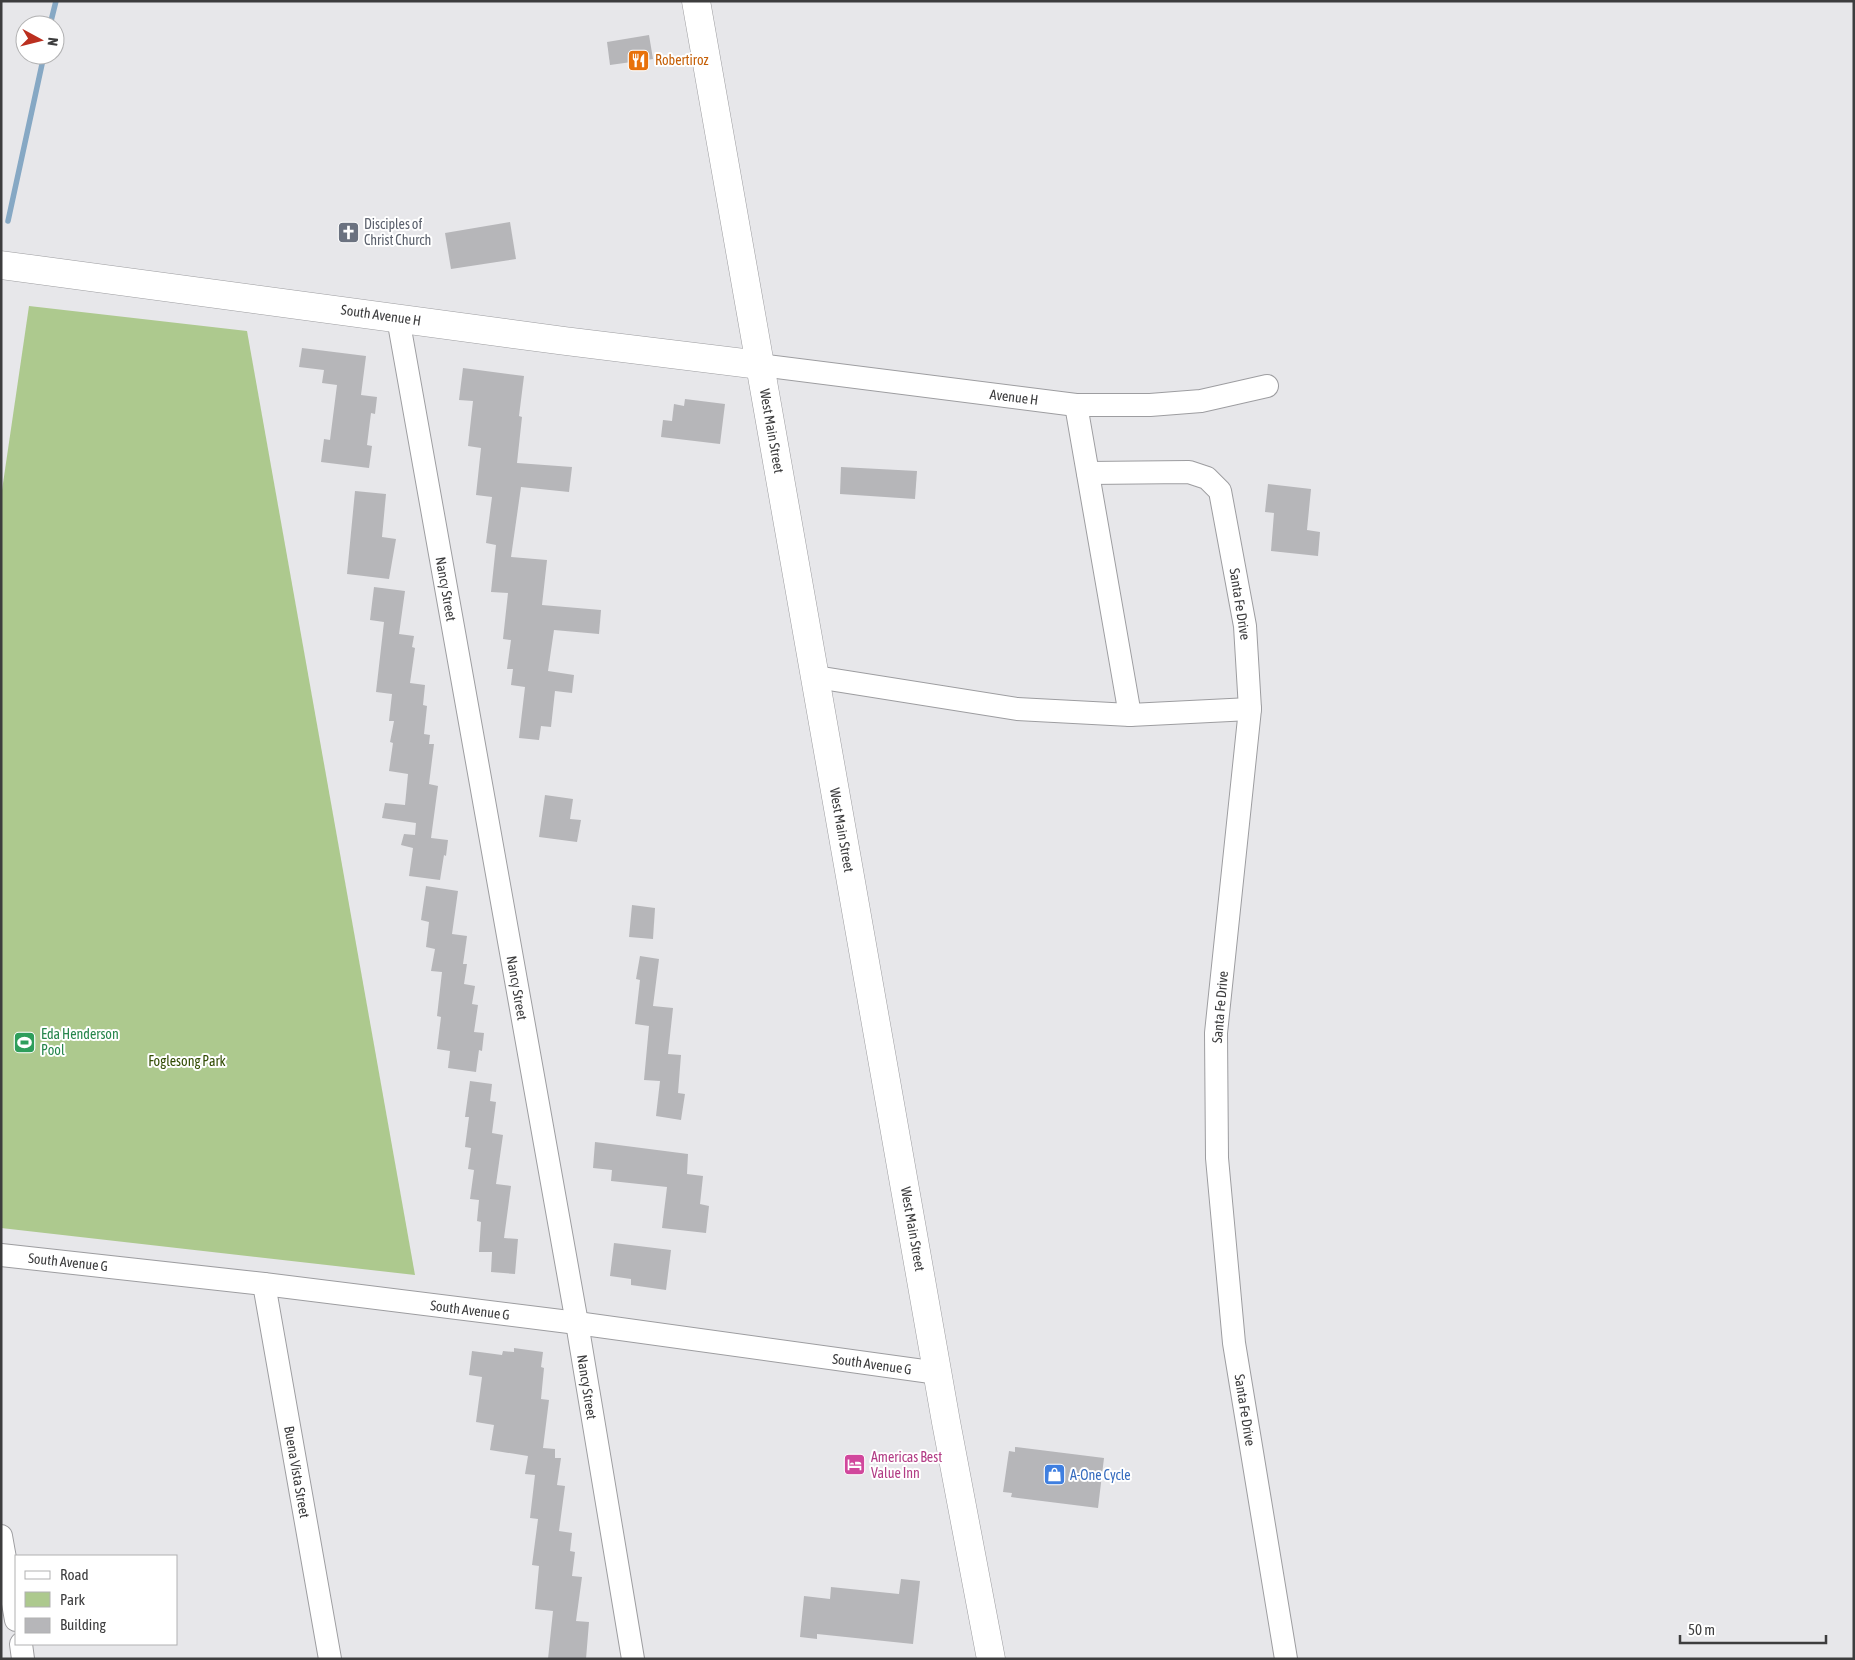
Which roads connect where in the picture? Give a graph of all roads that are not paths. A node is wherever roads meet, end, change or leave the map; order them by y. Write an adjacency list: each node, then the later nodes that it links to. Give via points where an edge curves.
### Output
1 (696, 1): 4 (main road, West Main Street)
2 (1, 265): 3 (main road, South Avenue H)
3 (398, 318): 4 (main road, South Avenue H); 13 (street, Nancy Street)
4 (760, 365): 6 (street, Avenue H); 8 (main road, West Main Street)
5 (1267, 386): 6 (street, Avenue H, via 1201,401)
6 (1076, 405): 7 (street)
7 (1088, 472): 9 (street, Santa Fe Drive, via 1189,472 1207,478 1220,491 1245,626); 10 (street)
8 (816, 677): 10 (street, via 1017,709); 14 (main road, West Main Street)
9 (1250, 709): 10 (street); 22 (street, Santa Fe Drive, via 1216,1033 1217,1158 1234,1343)
10 (1130, 715)
11 (1, 1255): 12 (street, South Avenue G)
12 (264, 1284): 13 (street, South Avenue G); 19 (street, Buena Vista Street)
13 (577, 1323): 14 (street, South Avenue G); 20 (street, Nancy Street)
14 (938, 1373): 21 (main road, West Main Street)
15 (1, 1536): 16 (street)
16 (15, 1614)
17 (20, 1645): 18 (street)
18 (23, 1659)
19 (330, 1659)
20 (633, 1659)
21 (991, 1659)
22 (1286, 1659)

